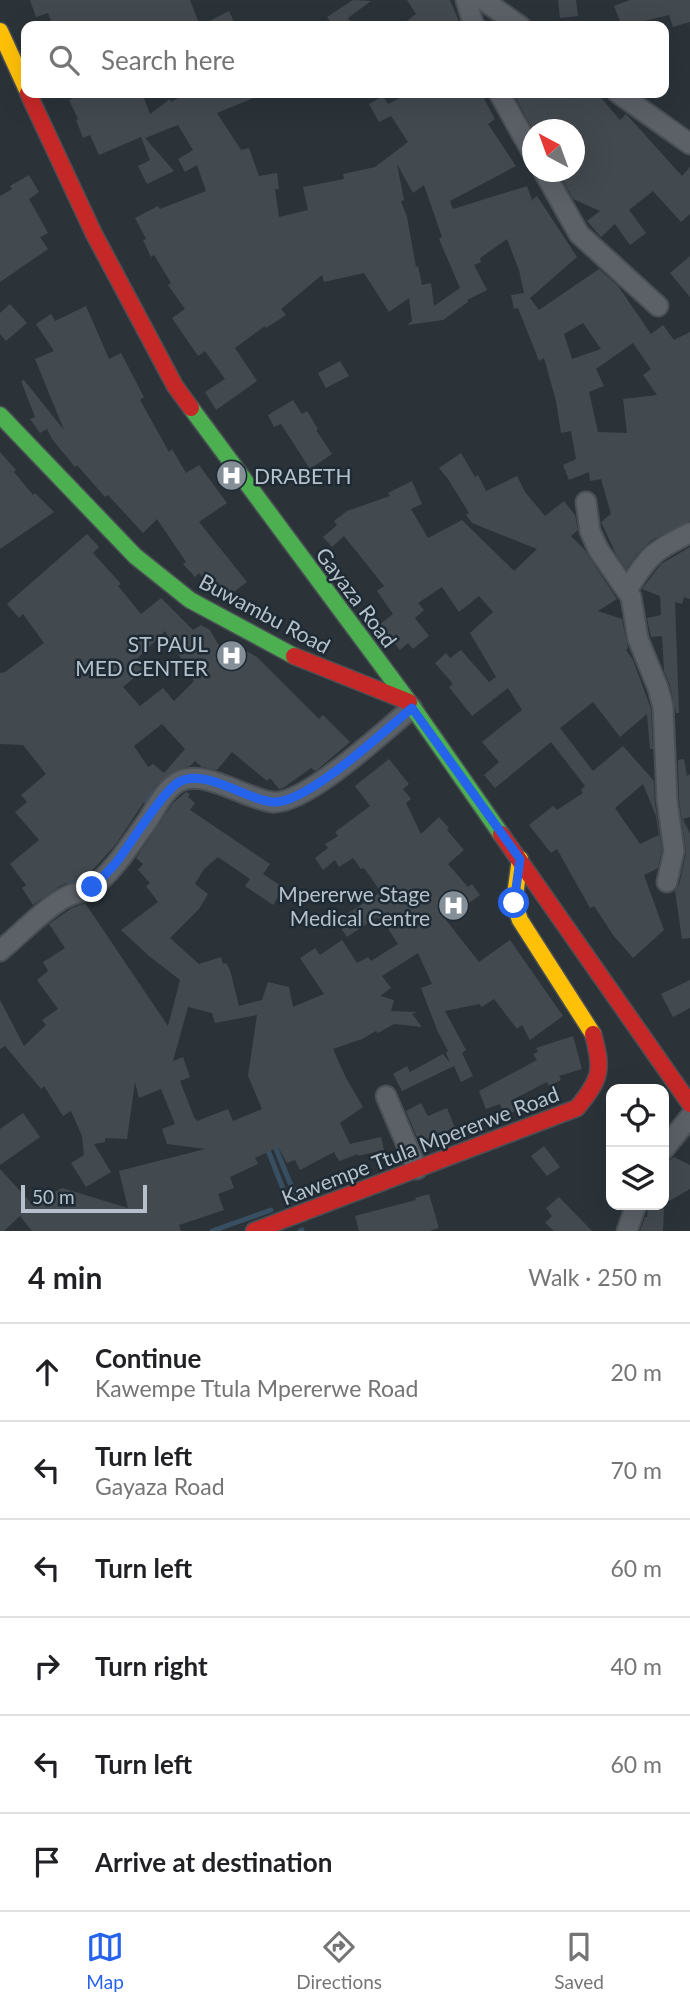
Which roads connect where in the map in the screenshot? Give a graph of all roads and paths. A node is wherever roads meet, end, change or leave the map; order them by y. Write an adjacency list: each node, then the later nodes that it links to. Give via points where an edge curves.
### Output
1 (466, 0): 3 (street)
2 (483, 0): 4 (street)
3 (472, 21)
4 (513, 21)
5 (0, 32): 6 (main road, Gayaza Road)
6 (21, 78)
7 (30, 98): 18 (main road, Gayaza Road, via 93,234 175,386)
8 (502, 98): 10 (street)
9 (625, 98): 11 (street)
10 (522, 133)
11 (690, 144)
12 (550, 182): 13 (street, via 579,234)
13 (658, 306)
14 (0, 415): 18 (main road, Buwambu Road, via 135,556 190,600 309,663)
15 (586, 502): 17 (street, via 598,550)
16 (690, 533): 17 (street, via 650,556)
17 (627, 590): 19 (street, via 638,639 663,706 667,800)
18 (411, 705): 20 (main road, Gayaza Road); 22 (street, via 297,797 273,802 220,784 180,781 92,887 64,898)
19 (682, 852): 21 (street)
20 (520, 859): 24 (main road, Gayaza Road); 27 (main road, Kawempe Ttula Mpererwe Road, via 514,903 520,920 592,1031 600,1069 592,1090 576,1108)
21 (667, 882)
22 (0, 951)
23 (386, 1096): 27 (street)
24 (690, 1104)
25 (690, 1117): 26 (street)
26 (666, 1147)
27 (417, 1169): 29 (main road, Kawempe Ttula Mpererwe Road)
28 (634, 1210): 30 (street)
29 (254, 1231)
30 (626, 1231)

